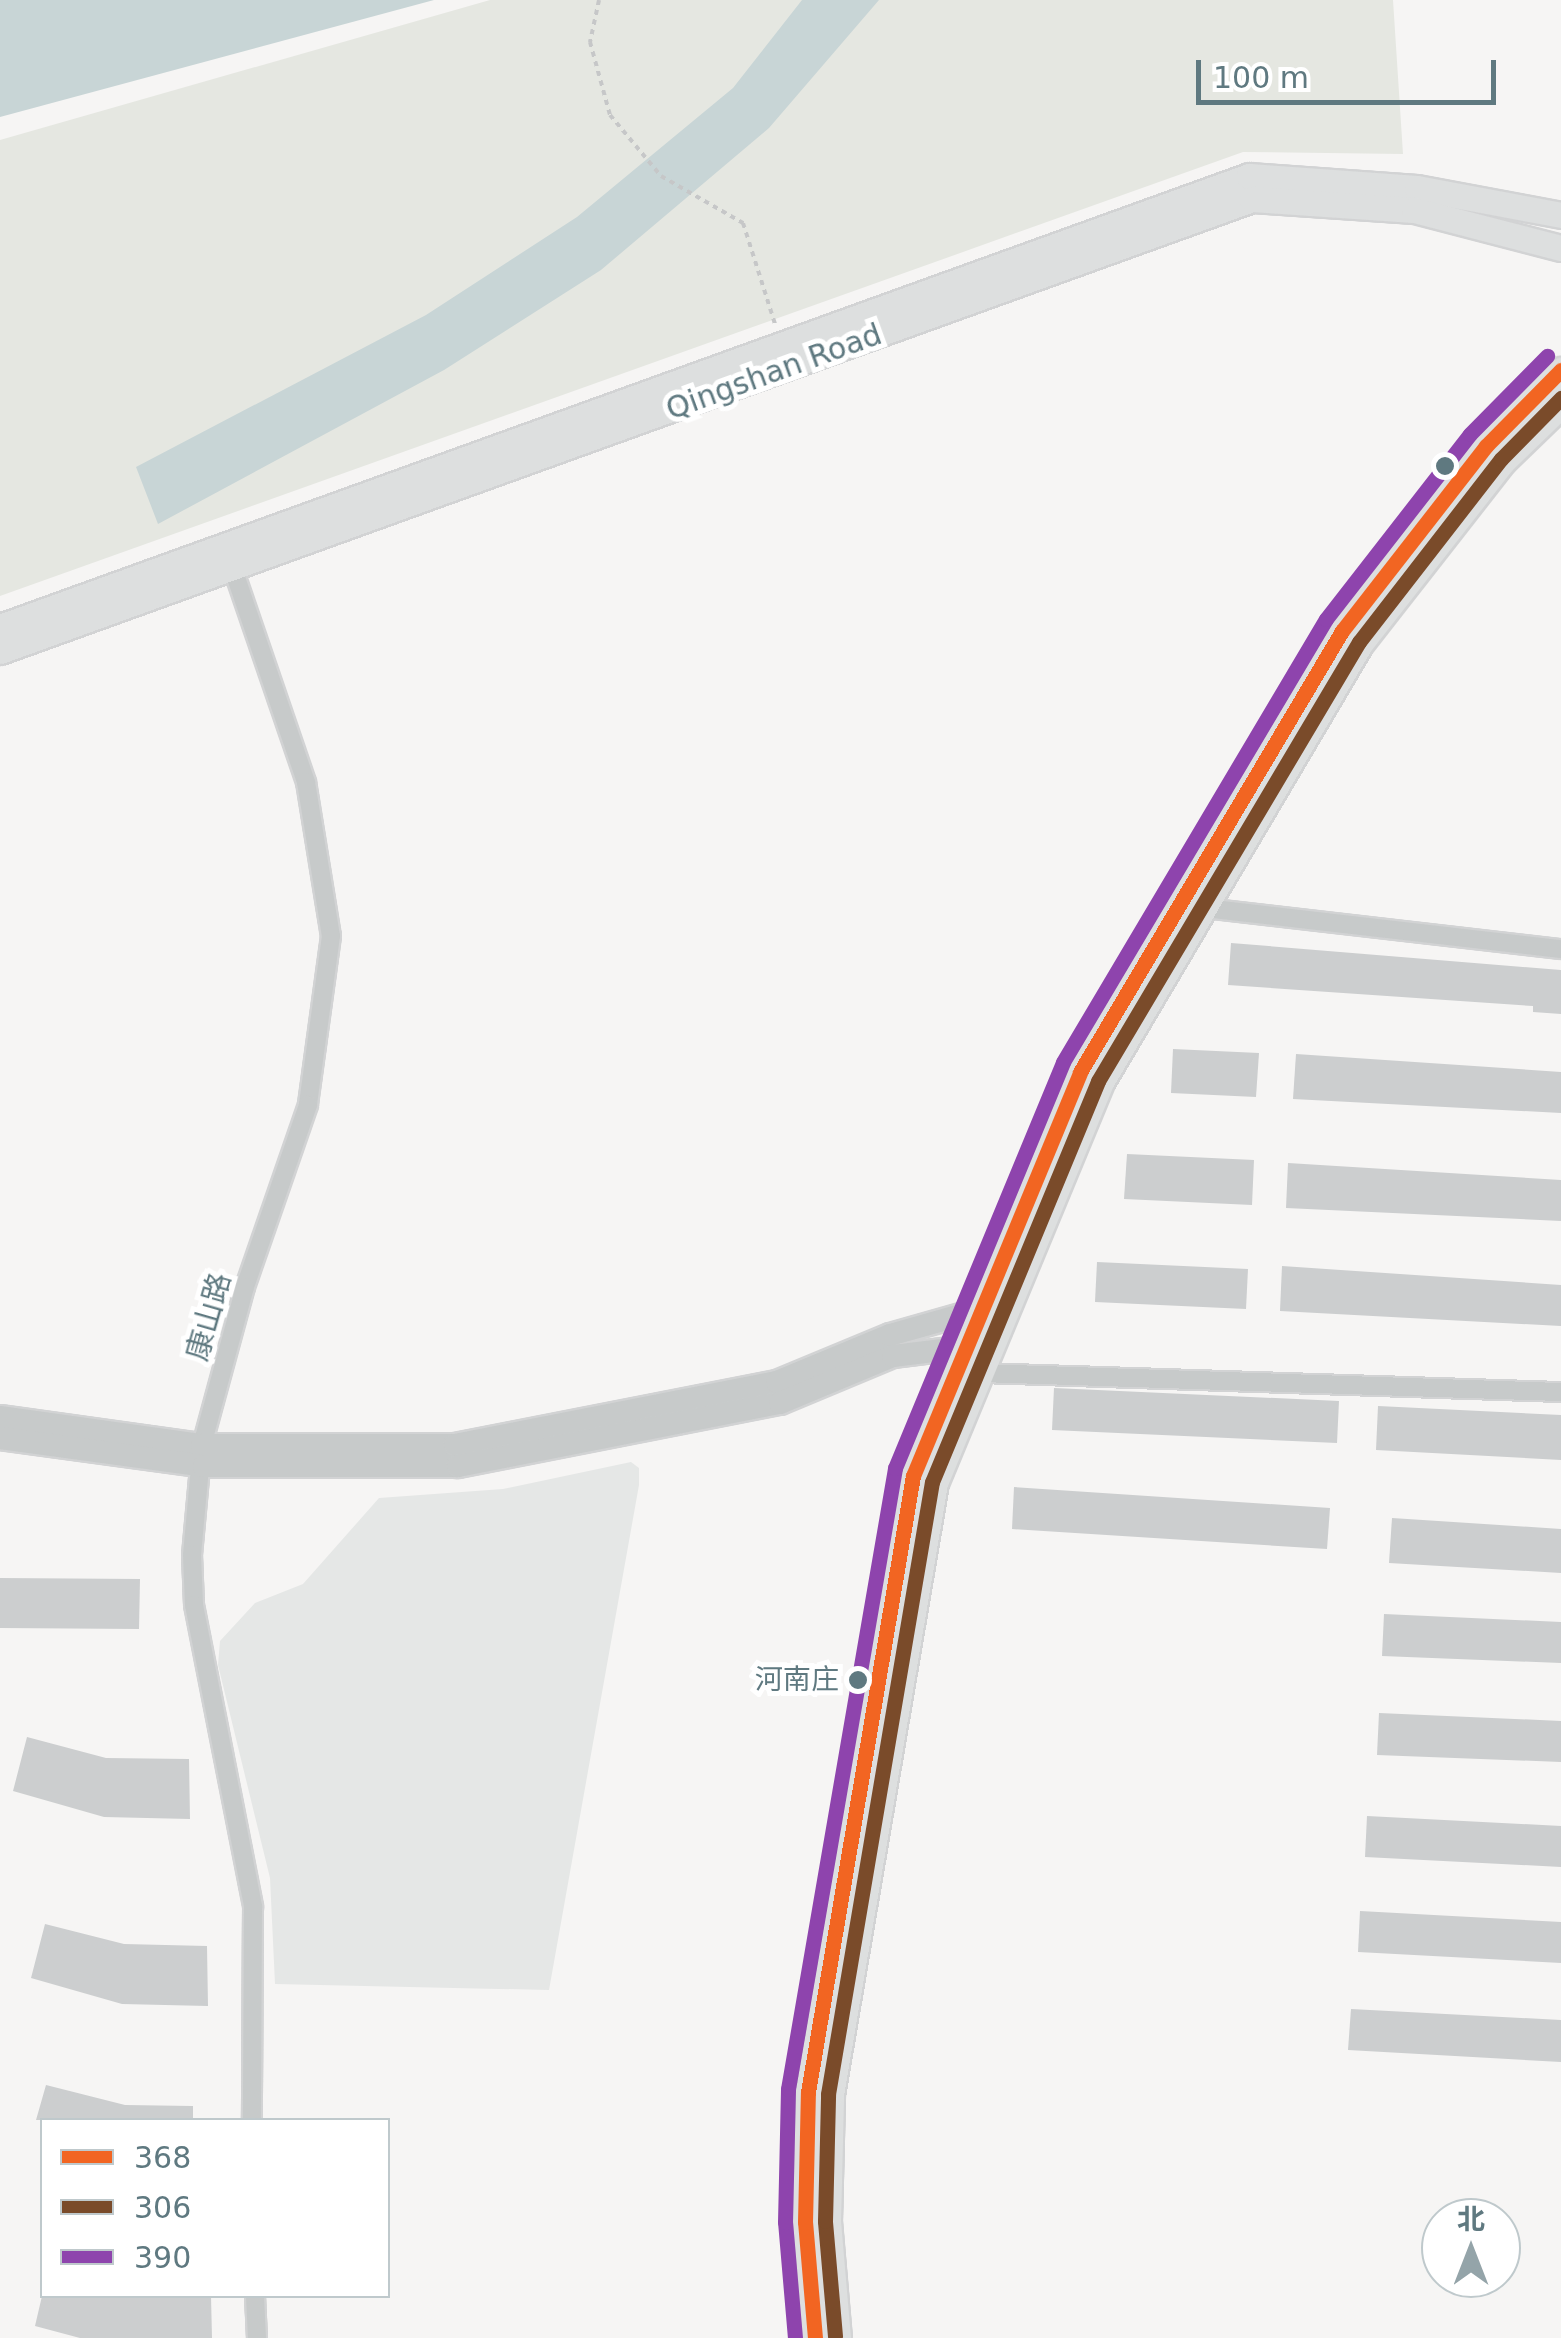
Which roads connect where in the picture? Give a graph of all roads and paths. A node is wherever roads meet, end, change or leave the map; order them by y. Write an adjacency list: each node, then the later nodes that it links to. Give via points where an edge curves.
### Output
1 (599, 0): 4 (path, via 590,42 596,80 619,128 660,176 742,223)
2 (1561, 215): 4 (main road, Qingshan Road, via 1417,188 1249,176)
3 (1561, 248): 7 (main road, Qingshan Road, via 1414,210 1252,199)
4 (782, 345): 7 (main road, Qingshan Road)
5 (1561, 370): 12 (main road, via 1486,446 1342,632 1080,1072)
6 (1561, 405): 10 (main road, via 1503,460 1360,644)
7 (228, 557): 8 (main road, Qingshan Road); 9 (main road, Qingshan Road); 18 (street, 康山路, via 306,782 330,936 308,1105 244,1288)
8 (0, 627)
9 (0, 651)
10 (1205, 908): 11 (street); 12 (main road, via 1100,1082)
11 (1561, 949)
12 (993, 1314): 13 (main road); 18 (street, via 890,1335 777,1382 455,1445)
13 (980, 1344): 14 (main road); 18 (street, via 893,1356 780,1403 458,1466); 22 (main road, via 913,1476 808,2092 805,2222)
14 (981, 1372): 15 (street); 23 (main road, via 935,1483 830,2094 828,2222)
15 (1561, 1392)
16 (0, 1418): 18 (street)
17 (0, 1438): 18 (street)
18 (203, 1456): 19 (street, 康山路, via 194,1605 253,1907)
19 (252, 2118)
20 (255, 2298): 21 (street)
21 (256, 2338)
22 (815, 2338)
23 (838, 2338)

